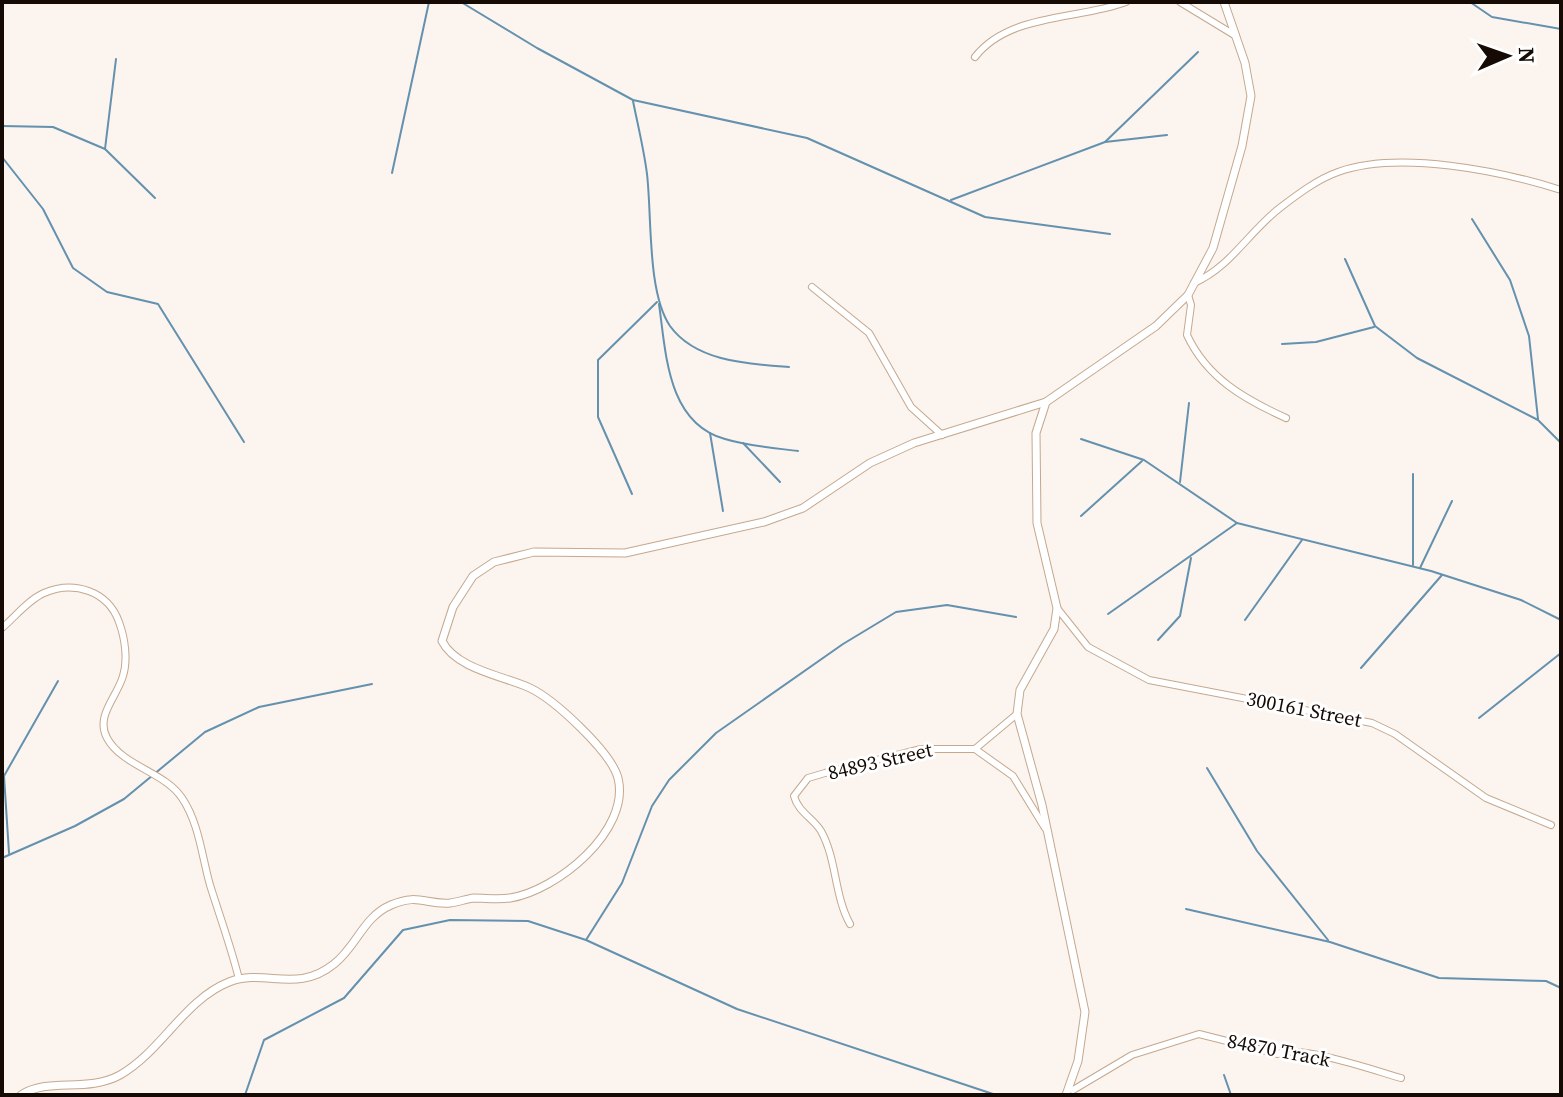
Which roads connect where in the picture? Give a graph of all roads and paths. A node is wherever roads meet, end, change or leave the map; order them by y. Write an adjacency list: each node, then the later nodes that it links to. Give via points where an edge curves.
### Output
1 (1126, 2): 5 (street, via 1035,22 986,44)
2 (1180, 2): 4 (street)
3 (1224, 2): 4 (street)
4 (1236, 36): 7 (street, via 1251,96 1247,123 1213,248)
5 (975, 57)
6 (1561, 190): 7 (street, via 1444,164 1408,162 1341,171 1279,208 1224,266)
7 (1194, 283): 9 (street)
8 (812, 287): 12 (street, via 869,333 911,407)
9 (1188, 295): 10 (street, via 1156,326); 11 (street, via 1187,335 1210,371)
10 (1046, 402): 12 (street); 13 (street, via 1035,441 1035,501)
11 (1286, 418)
12 (942, 435): 20 (street, via 870,463 803,508 764,522 625,553 534,552 482,568 453,607 442,641 461,660 533,689 594,744 613,767 619,786 604,836 570,869 522,895 449,903 411,897 376,913 340,958 321,972 296,981)
13 (1057, 608): 15 (street, via 1054,629 1020,690); 17 (street, 300161 Street, via 1088,647 1127,672 1372,723 1486,798)
14 (2, 628): 20 (street, via 47,592 79,588 104,600 119,621 124,675 102,726 114,748 182,798)
15 (1017, 714): 16 (street); 18 (street)
16 (975, 749): 18 (street, via 1013,776); 19 (street, 84893 Street, via 921,749 808,778 798,787 796,806 820,829)
17 (1551, 825)
18 (1047, 831): 22 (street, via 1085,1012)
19 (850, 924)
20 (239, 979): 23 (street, via 202,998 121,1075 85,1087 42,1087)
21 (1401, 1078): 22 (street, 84870 Track, via 1288,1049 1278,1054 1199,1034 1132,1055)
22 (1071, 1091)
23 (21, 1095)

